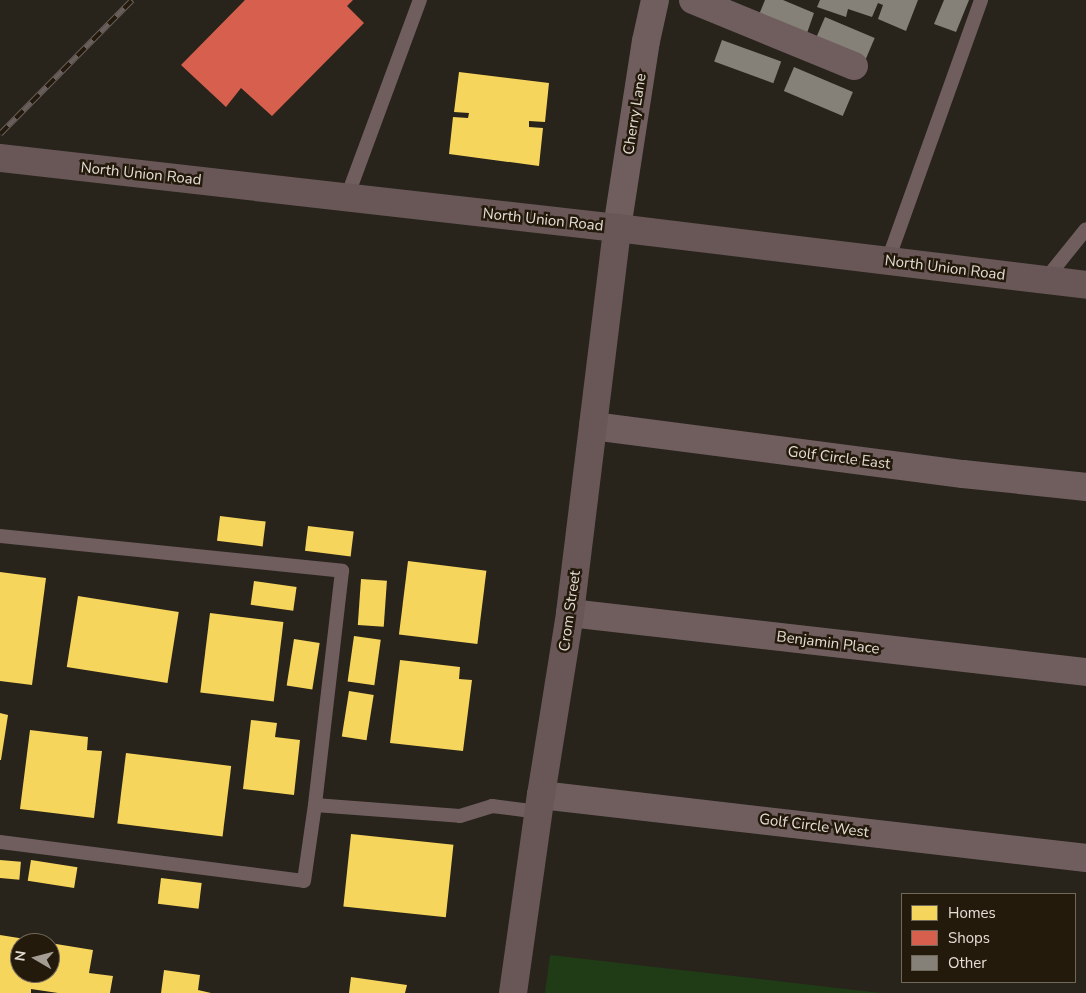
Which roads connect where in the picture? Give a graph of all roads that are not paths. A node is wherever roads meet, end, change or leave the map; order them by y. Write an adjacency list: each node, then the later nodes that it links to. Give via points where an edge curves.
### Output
1 (420, 0): 7 (lane)
2 (655, 0): 8 (street, Cherry Lane)
3 (693, 0): 5 (street)
4 (981, 0): 10 (lane)
5 (854, 66)
6 (0, 158): 7 (street, North Union Road)
7 (346, 198): 8 (street, North Union Road)
8 (617, 228): 10 (street, North Union Road); 13 (street, Crom Street)
9 (1086, 229): 11 (lane)
10 (888, 260): 11 (street, North Union Road)
11 (1045, 280): 12 (street, North Union Road)
12 (1086, 284)
13 (593, 426): 14 (street, Golf Circle East); 16 (street, Crom Street)
14 (1086, 487)
15 (0, 536): 19 (lane, via 342,571)
16 (570, 614): 17 (street, Benjamin Place); 18 (street, Crom Street)
17 (1086, 672)
18 (540, 803): 19 (lane, via 492,806 460,816); 21 (street, Golf Circle West); 22 (street, Crom Street)
19 (315, 805): 20 (lane, via 304,880)
20 (0, 842)
21 (1086, 858)
22 (513, 993)

